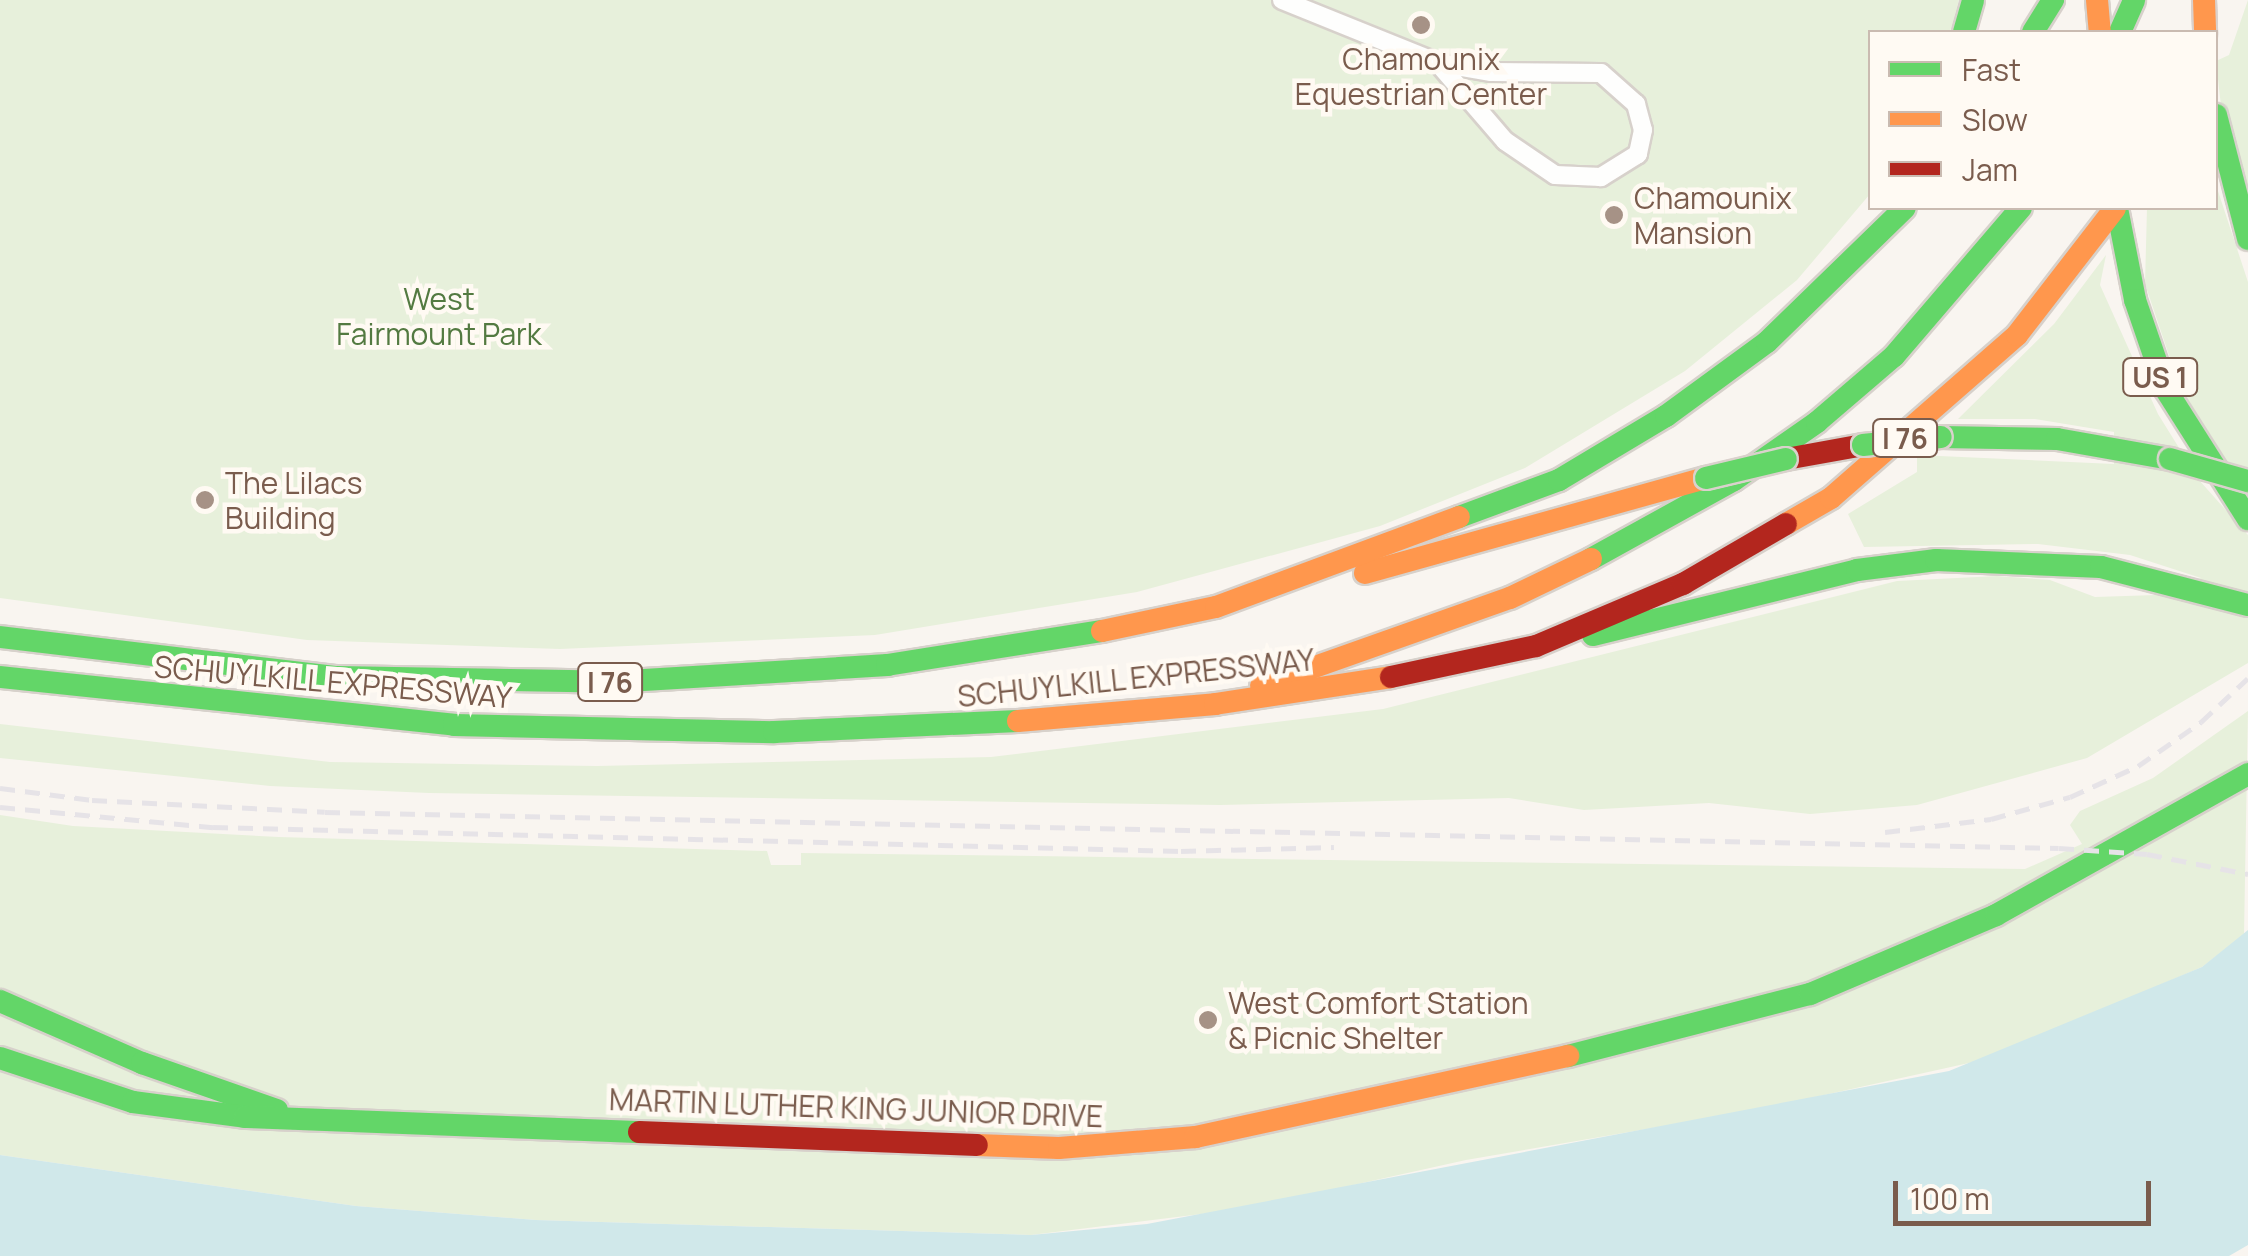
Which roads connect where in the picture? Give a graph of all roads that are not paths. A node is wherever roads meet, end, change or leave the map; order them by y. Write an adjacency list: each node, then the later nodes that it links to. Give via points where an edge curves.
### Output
1 (1282, 0): 12 (street)
2 (1973, 0): 7 (main road)
3 (2097, 0): 8 (main road)
4 (2134, 0): 9 (main road)
5 (2204, 0): 10 (main road, bridge)
6 (2214, 0): 11 (main road)
7 (1965, 30)
8 (2100, 30)
9 (2121, 30)
10 (2203, 30)
11 (2204, 30)
12 (1438, 63): 12 (street, via 1505,141 1555,175 1601,177 1638,154 1643,130 1636,104 1601,74 1492,72)
13 (2218, 124): 18 (main road)
14 (1881, 210): 19 (main road)
15 (1904, 210): 19 (main road, SCHUYLKILL EXPRESSWAY / I 76)
16 (2020, 210): 27 (main road, via 1894,356 1818,422 1734,480 1645,534 1510,598)
17 (2112, 214): 21 (main road, US 1, via 2166,390); 25 (main road, SCHUYLKILL EXPRESSWAY / I 76, via 1990,363 1832,498 1710,571)
18 (2248, 240)
19 (1801, 312): 23 (main road, SCHUYLKILL EXPRESSWAY / I 76, via 1705,389 1559,480)
20 (2248, 481): 23 (main road, bridge, via 2170,458 2057,439 1863,444 1706,478 1430,556)
21 (2248, 519)
22 (2248, 605): 25 (main road, via 2101,567 1936,560 1858,570 1656,623)
23 (1216, 607): 24 (main road, SCHUYLKILL EXPRESSWAY / I 76, via 1074,638 918,661 611,682 337,676)
24 (0, 637)
25 (1536, 646): 27 (main road, SCHUYLKILL EXPRESSWAY / I 76, via 1390,679)
26 (0, 677): 27 (main road, SCHUYLKILL EXPRESSWAY / I 76, via 290,712 584,731 872,730)
27 (1215, 704)
28 (2248, 774): 33 (main road, MARTIN LUTHER KING JUNIOR DRIVE, via 1996,916 1810,994 1242,1131 1059,1148)
29 (0, 1001): 31 (main road)
30 (0, 1058): 32 (main road, MARTIN LUTHER KING JUNIOR DRIVE)
31 (142, 1063): 32 (main road, via 154,1075); 33 (main road)
32 (153, 1107): 33 (main road, MARTIN LUTHER KING JUNIOR DRIVE)
33 (304, 1118)

